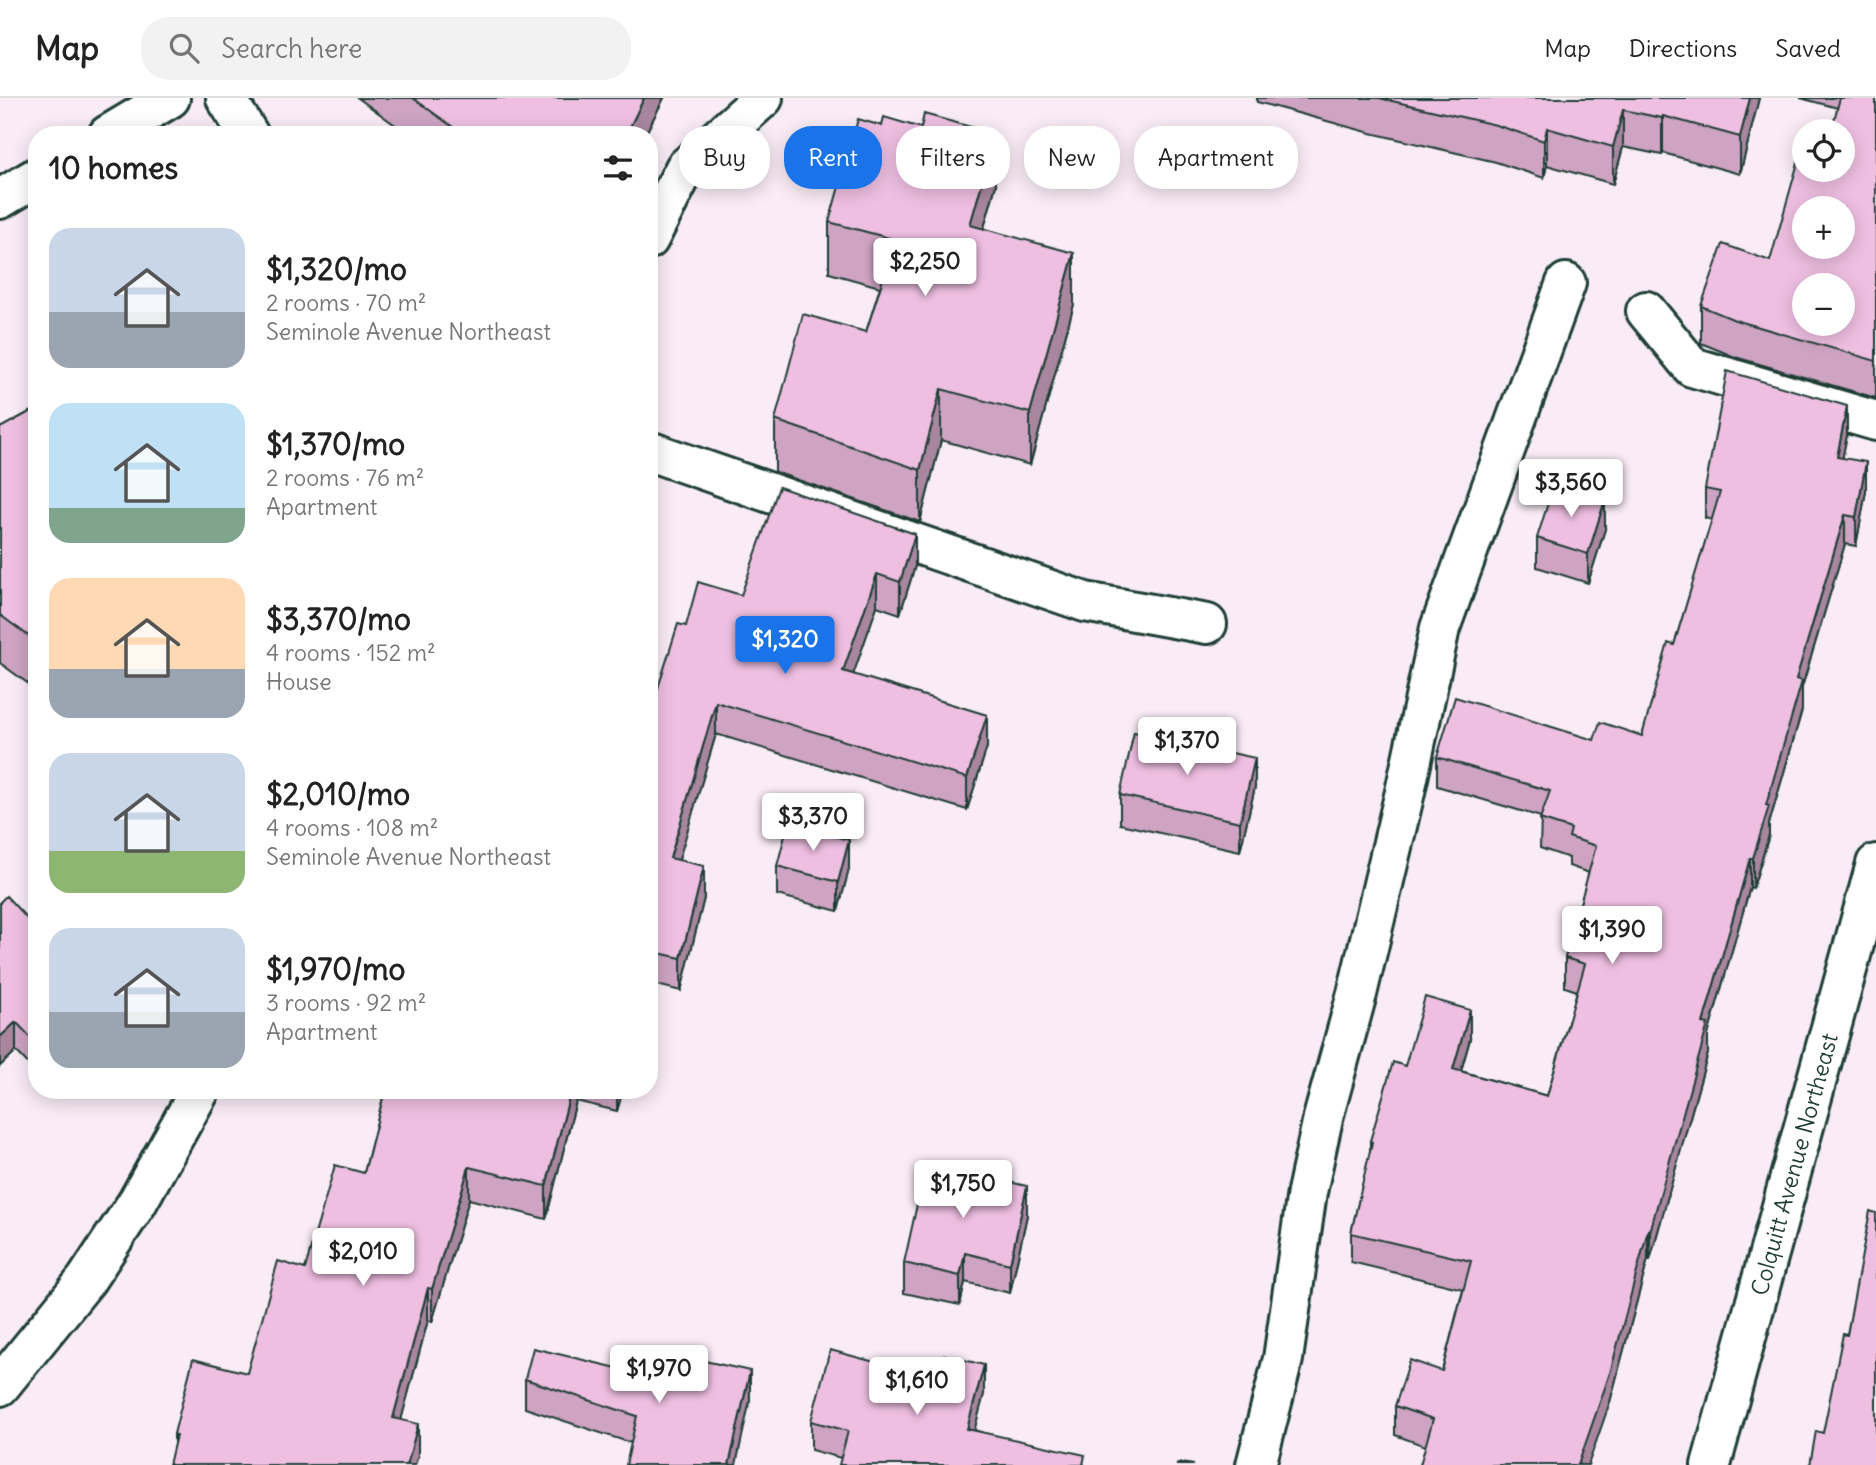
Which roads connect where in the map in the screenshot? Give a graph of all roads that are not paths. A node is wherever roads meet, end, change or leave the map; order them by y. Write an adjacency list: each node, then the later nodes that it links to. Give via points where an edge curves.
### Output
1 (170, 98): 4 (main road)
2 (226, 98): 5 (main road)
3 (762, 98): 8 (main road, via 685,168)
4 (123, 126)
5 (243, 126)
6 (28, 182): 7 (main road)
7 (0, 199)
8 (658, 221)
9 (1566, 283): 17 (main road, via 1440,628 1367,954 1323,1118 1307,1192 1283,1359)
10 (1646, 312): 11 (main road, via 1692,367)
11 (1876, 421)
12 (658, 454): 13 (main road, via 1085,602)
13 (1207, 624)
14 (1876, 864): 18 (main road, Colquitt Avenue Northeast)
15 (195, 1099): 16 (main road, via 137,1203 86,1280)
16 (0, 1386)
17 (1256, 1465)
18 (1711, 1465)

